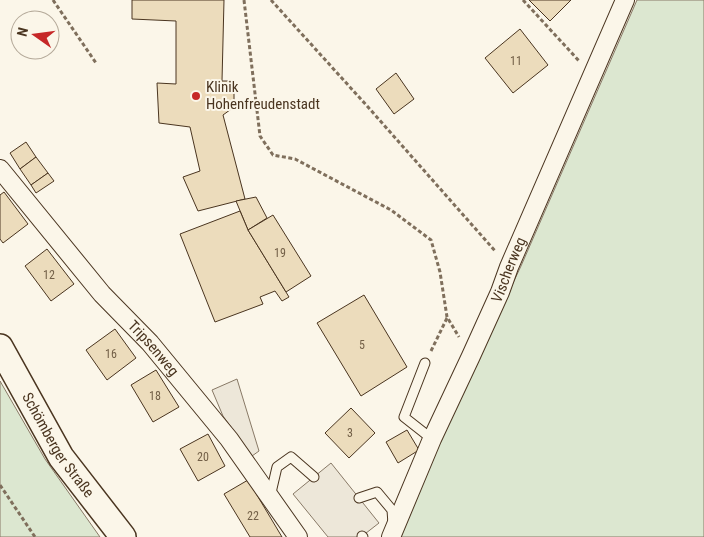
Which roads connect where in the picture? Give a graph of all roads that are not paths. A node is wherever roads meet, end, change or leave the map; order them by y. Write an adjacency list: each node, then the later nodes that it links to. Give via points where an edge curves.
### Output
1 (625, 0): 5 (street, Vischerweg, via 500,292)
2 (0, 169): 7 (street, Tripsenweg, via 102,294 150,343 211,417)
3 (0, 346): 10 (main road, Schömberger Straße, via 61,457)
4 (425, 363): 5 (lane, via 404,417)
5 (432, 438): 9 (street, Vischerweg)
6 (314, 477): 7 (lane, via 291,457 277,467)
7 (270, 498): 11 (street, Tripsenweg)
8 (359, 498): 9 (lane, via 377,492 392,510)
9 (393, 534)
10 (123, 537)
11 (298, 537)

